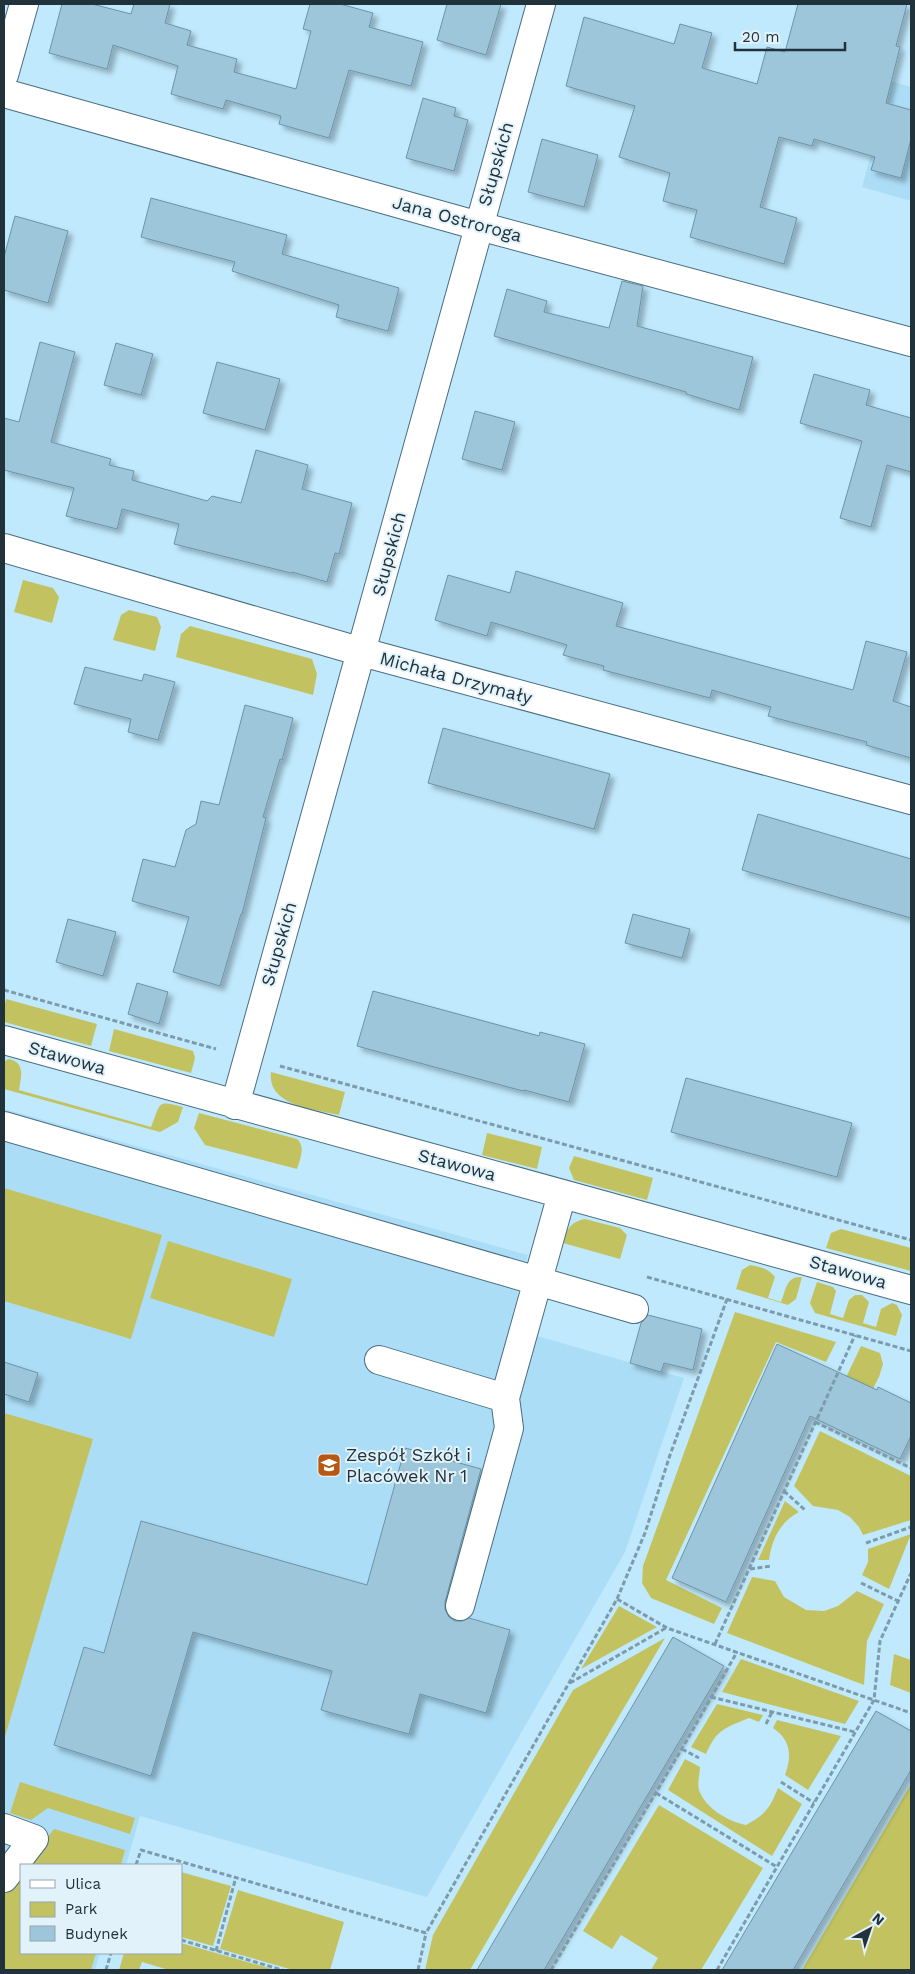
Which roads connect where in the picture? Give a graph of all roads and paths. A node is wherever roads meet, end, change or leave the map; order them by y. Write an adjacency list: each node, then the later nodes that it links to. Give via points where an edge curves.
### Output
1 (24, 4): 3 (street)
2 (541, 4): 5 (street, Słupskich)
3 (4, 75)
4 (4, 93): 5 (street, Jana Ostroroga)
5 (479, 226): 6 (street, Jana Ostroroga); 8 (street, Słupskich)
6 (911, 342)
7 (4, 548): 8 (street, Michała Drzymały)
8 (362, 652): 9 (street, Michała Drzymały); 12 (street, Słupskich)
9 (911, 800)
10 (4, 990): 12 (path)
11 (4, 1040): 13 (street, Stawowa)
12 (247, 1057): 13 (street, Słupskich); 16 (path)
13 (235, 1105): 15 (street, Stawowa)
14 (4, 1126): 17 (street)
15 (562, 1194): 17 (street); 18 (street, Stawowa)
16 (911, 1240)
17 (539, 1280): 20 (street); 23 (street)
18 (911, 1290)
19 (727, 1299): 34 (path, via 645,1533)
20 (634, 1309)
21 (855, 1335): 24 (path)
22 (379, 1360): 23 (street)
23 (505, 1398): 36 (street, via 510,1428)
24 (815, 1422): 25 (path); 26 (path)
25 (911, 1468)
26 (784, 1491): 27 (path); 31 (path)
27 (805, 1510)
28 (911, 1527): 29 (path)
29 (866, 1543)
30 (771, 1566): 31 (path)
31 (749, 1569): 38 (path)
32 (911, 1573): 35 (path)
33 (860, 1583): 35 (path)
34 (617, 1599): 37 (path); 40 (path)
35 (898, 1601): 42 (path, via 880,1642)
36 (460, 1606)
37 (667, 1628): 38 (path); 40 (path)
38 (715, 1644): 39 (path)
39 (737, 1652): 41 (path); 42 (path)
40 (569, 1683): 57 (path)
41 (711, 1697): 43 (path); 47 (path)
42 (874, 1700): 44 (path); 46 (path)
43 (772, 1712): 45 (path); 46 (path)
44 (911, 1713)
45 (766, 1724)
46 (855, 1732): 51 (path)
47 (682, 1749): 48 (path); 50 (path)
48 (698, 1758)
49 (781, 1782): 51 (path)
50 (656, 1793): 54 (path); 65 (path)
51 (814, 1803): 54 (path)
52 (4, 1828): 55 (street, via 34,1839)
53 (136, 1864): 56 (path, via 141,1850)
54 (777, 1867): 66 (path)
55 (4, 1878)
56 (236, 1878): 57 (path); 59 (path)
57 (426, 1933): 64 (path)
58 (182, 1940): 59 (path)
59 (216, 1951): 62 (path)
60 (111, 1954): 61 (path)
61 (106, 1970)
62 (277, 1970): 63 (path)
63 (282, 1970)
64 (418, 1970)
65 (551, 1970)
66 (717, 1970)

